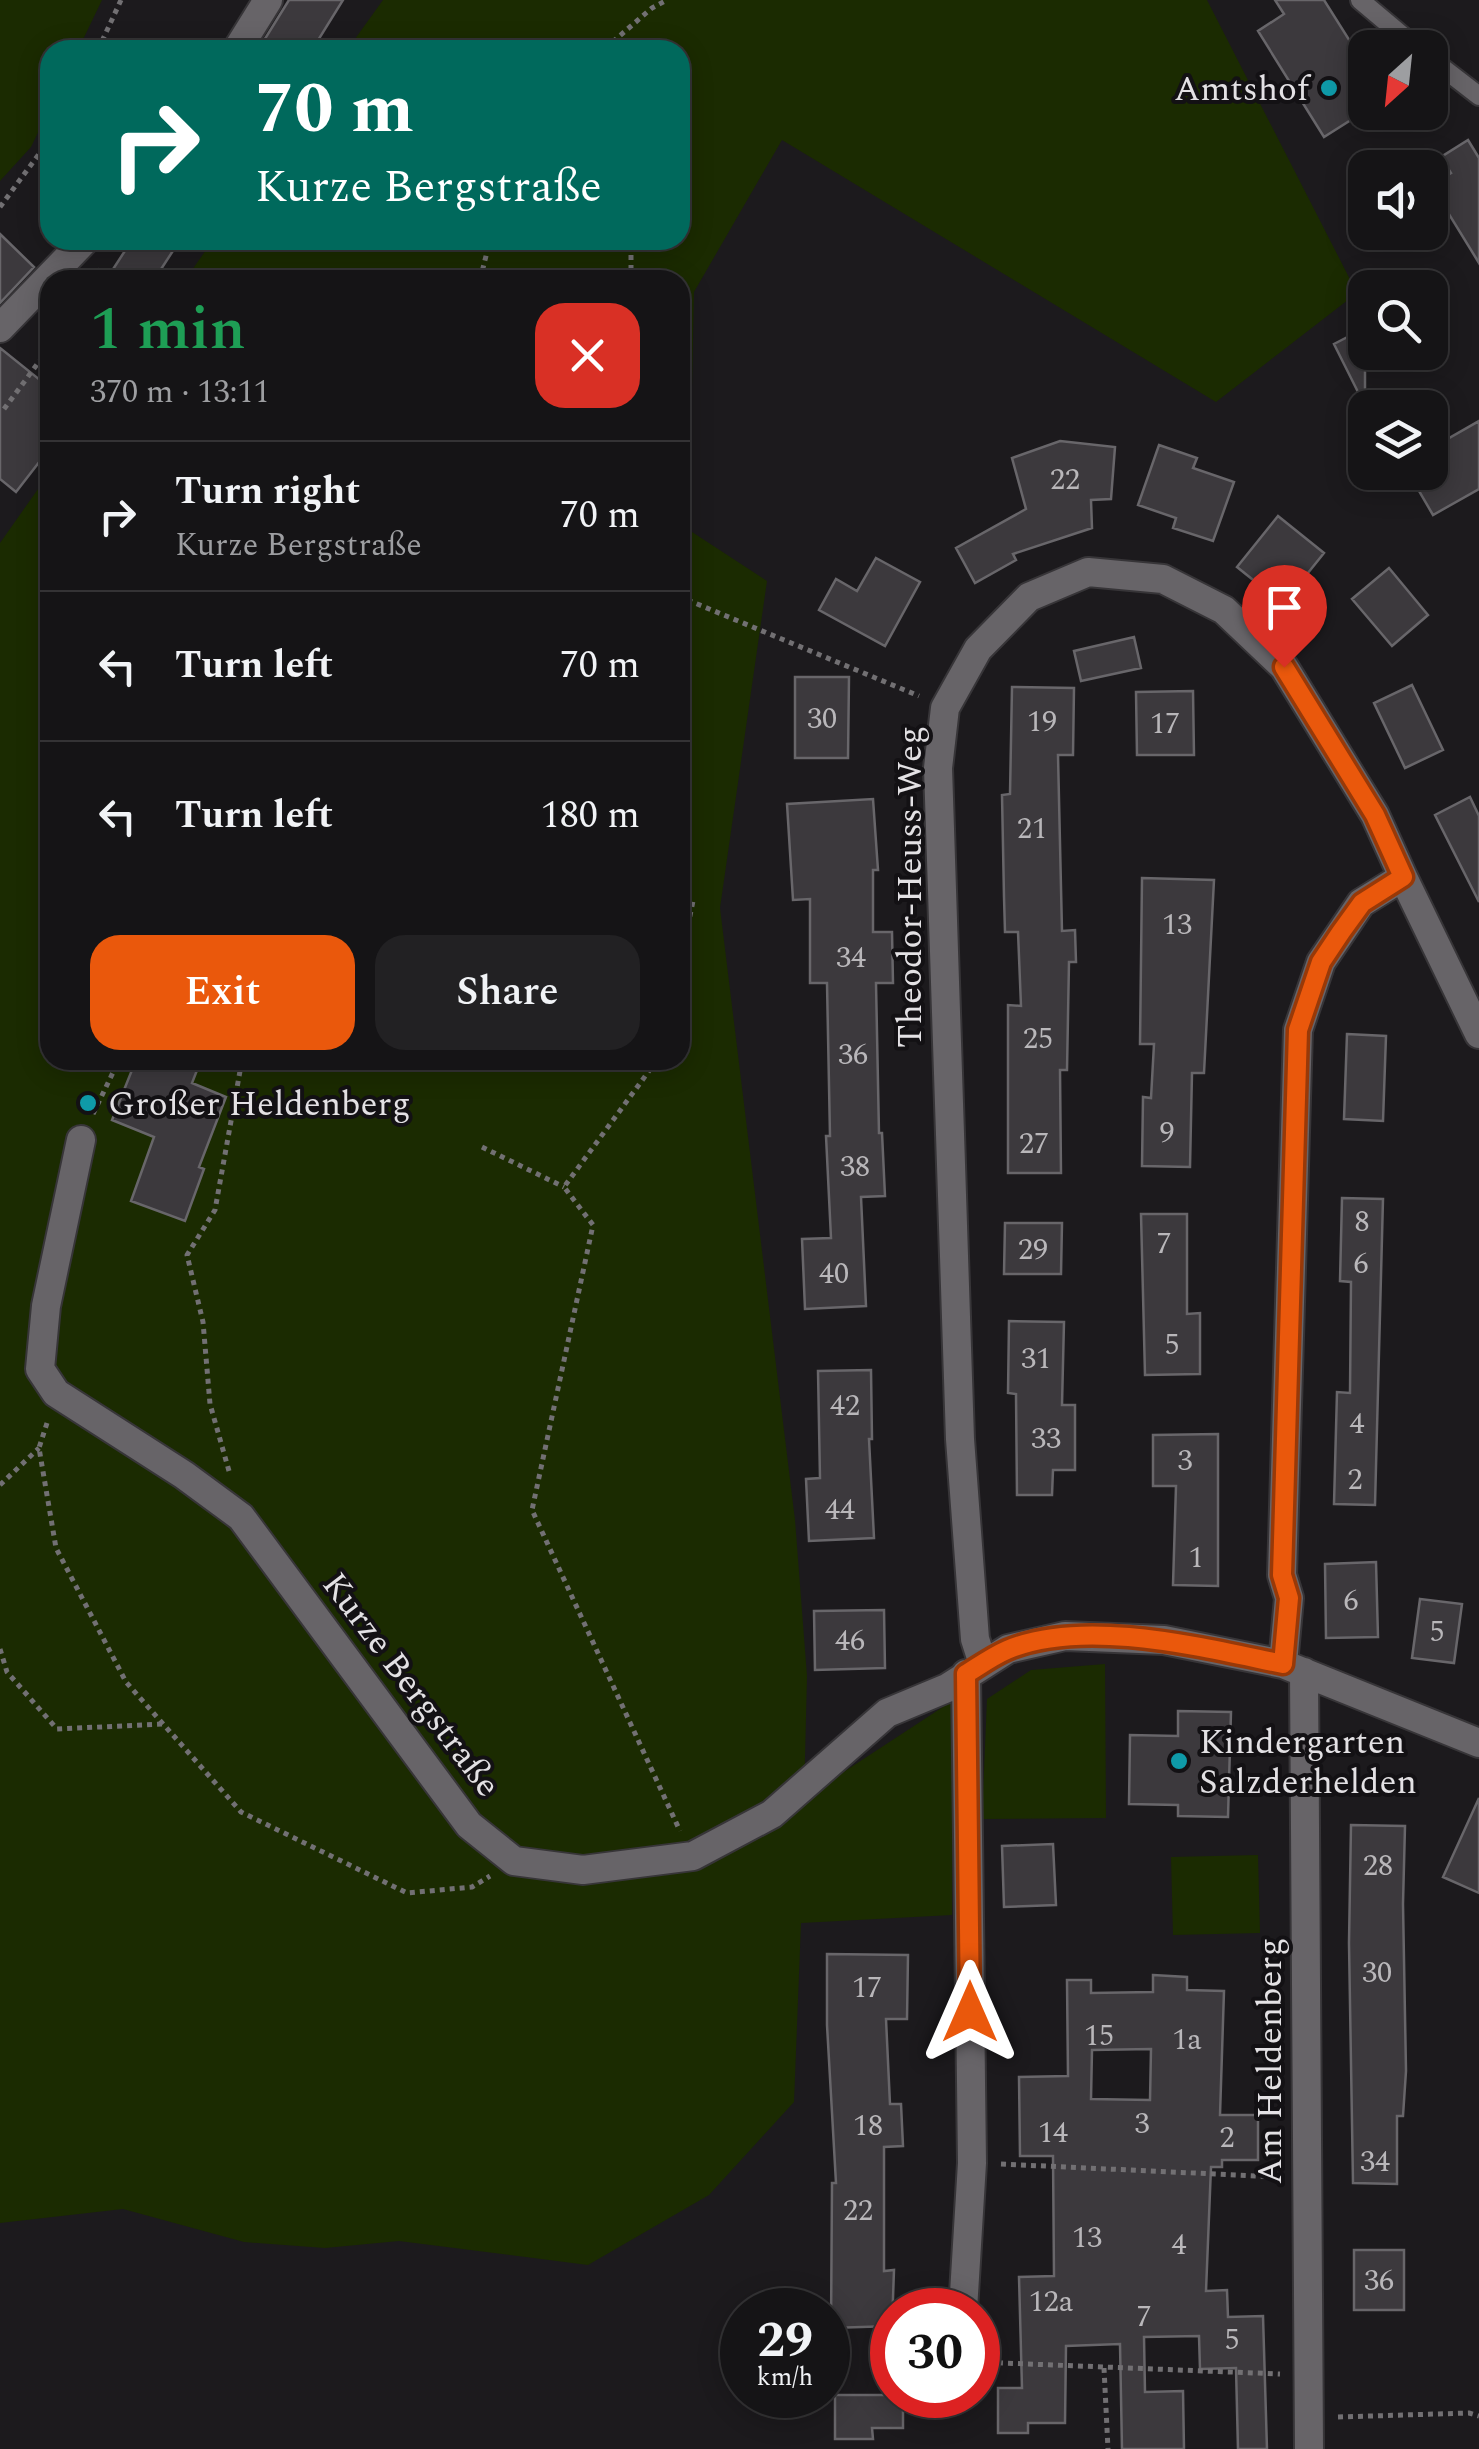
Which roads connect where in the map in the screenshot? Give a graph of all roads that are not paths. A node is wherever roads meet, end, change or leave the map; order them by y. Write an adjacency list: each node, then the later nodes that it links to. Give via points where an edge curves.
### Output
1 (268, 0): 4 (street)
2 (1360, 0): 3 (lane)
3 (1396, 30)
4 (243, 40)
5 (1448, 72): 6 (lane)
6 (1479, 96)
7 (75, 250): 8 (street)
8 (56, 270)
9 (40, 287): 10 (street)
10 (0, 328)
11 (1403, 877): 12 (street, Theodor-Heuss-Weg); 14 (street, via 1351,918 1321,962 1298,1030 1282,1575); 15 (street, Theodor-Heuss-Weg, via 1375,815 1284,667 1224,610 1163,579 1088,572 1029,597 978,649 945,708 938,768 960,1439)
12 (1479, 1034)
13 (81, 1140): 15 (street, Kurze Bergstraße, via 46,1306 40,1369 56,1393 241,1517 469,1825 514,1861 583,1870 692,1856 772,1814 887,1713)
14 (1294, 1668): 15 (street, via 1164,1640 1066,1636 1008,1649); 16 (street); 18 (street, Am Heldenberg)
15 (975, 1669): 17 (street, via 972,2163)
16 (1479, 1743)
17 (963, 2288)
18 (1309, 2449)

